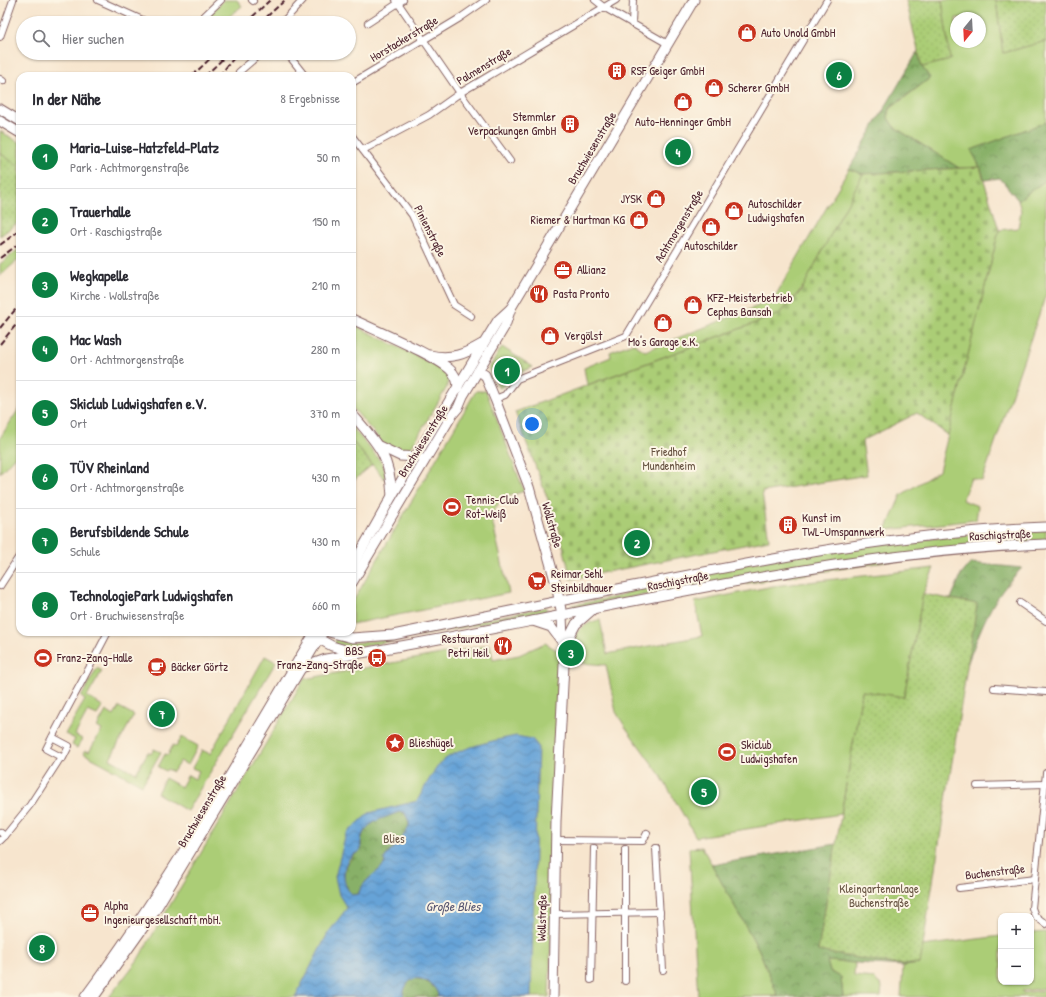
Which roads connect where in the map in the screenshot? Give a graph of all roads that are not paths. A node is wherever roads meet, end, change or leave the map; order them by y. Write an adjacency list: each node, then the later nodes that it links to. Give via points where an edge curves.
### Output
1 (13, 0): 18 (street)
2 (98, 0): 13 (street)
3 (221, 0): 14 (street)
4 (303, 0): 15 (street)
5 (486, 0): 19 (street, Horstackerstraße)
6 (595, 0): 12 (street)
7 (616, 0): 12 (street, Palmenstraße)
8 (633, 0): 17 (street)
9 (694, 0): 20 (street, Bruchwiesenstraße)
10 (827, 0): 41 (street, Achtmorgenstraße, via 626,336 517,379 505,395)
11 (399, 1): 16 (street); 19 (street)
12 (605, 8): 17 (street); 26 (street, Palmenstraße)
13 (133, 16)
14 (204, 16)
15 (288, 16)
16 (368, 23)
17 (632, 24): 20 (street)
18 (0, 37)
19 (423, 41): 25 (street, Horstackerstraße); 26 (street)
20 (668, 44): 34 (street, Bruchwiesenstraße)
21 (253, 60): 23 (street)
22 (292, 60): 24 (street)
23 (239, 72)
24 (302, 72)
25 (356, 81)
26 (460, 93): 32 (street, Palmenstraße, via 428,115); 33 (street)
27 (0, 109): 28 (street)
28 (16, 119)
29 (0, 121): 30 (street)
30 (16, 131)
31 (356, 141): 32 (street, Pinienstraße)
32 (363, 150): 35 (street, Pinienstraße, via 412,215 454,305)
33 (510, 161)
34 (510, 308): 37 (street, Bruchwiesenstraße, via 498,320); 39 (street, Bruchwiesenstraße, via 505,326)
35 (471, 316)
36 (356, 321): 38 (street)
37 (484, 343): 38 (street, via 448,358); 40 (street, Bruchwiesenstraße)
38 (425, 354): 40 (street, via 448,368)
39 (478, 371): 41 (street, Wollstraße, via 485,375); 42 (street, Bruchwiesenstraße)
40 (458, 385): 42 (street); 46 (street, Bruchwiesenstraße)
41 (495, 399): 58 (street, Wollstraße, via 528,487)
42 (452, 415): 45 (street, Bruchwiesenstraße)
43 (356, 419): 44 (street)
44 (379, 446): 46 (street, via 400,456); 47 (street, via 389,468)
45 (427, 456): 46 (street); 54 (street, Bruchwiesenstraße)
46 (414, 458): 47 (street, Bruchwiesenstraße)
47 (392, 496): 52 (street, Bruchwiesenstraße)
48 (1046, 526): 49 (street, Raschigstraße)
49 (896, 538): 51 (street); 55 (street, Raschigstraße)
50 (1046, 544): 51 (street, Raschigstraße)
51 (898, 555): 57 (street, Raschigstraße, via 788,572)
52 (356, 560)
53 (16, 561): 56 (street)
54 (356, 576)
55 (662, 580): 57 (street); 58 (street, Raschigstraße)
56 (0, 586)
57 (665, 596): 60 (street, Raschigstraße)
58 (559, 601): 61 (street, Wollstraße); 68 (street, Raschigstraße, via 393,635 352,638)
59 (1020, 603): 63 (street)
60 (595, 608): 61 (street, Raschigstraße); 69 (street, via 576,624)
61 (562, 614): 62 (street, Raschigstraße); 69 (street, Wollstraße)
62 (529, 620): 69 (street, via 551,627); 70 (street, Raschigstraße)
63 (1046, 621)
64 (106, 636): 74 (street)
65 (315, 636): 71 (street, Bruchwiesenstraße)
66 (315, 636): 96 (street, Bruchwiesenstraße, via 135,929)
67 (319, 636): 70 (street, Raschigstraße, via 332,646)
68 (344, 636)
69 (564, 646): 81 (street, Wollstraße)
70 (357, 654): 71 (street, via 326,659)
71 (301, 668): 97 (street, Bruchwiesenstraße, via 161,902)
72 (994, 688): 73 (street)
73 (1046, 692)
74 (52, 737): 75 (street, via 46,749); 75 (street, via 69,746 63,758)
75 (60, 757): 80 (street, via 30,805)
76 (1046, 773): 77 (street, Buchenstraße)
77 (1045, 784): 78 (street); 86 (street, Buchenstraße)
78 (977, 786)
79 (647, 833): 81 (street, via 642,841)
80 (2, 834): 82 (street)
81 (556, 840): 91 (street, Wollstraße)
82 (0, 841)
83 (594, 848): 89 (street)
84 (656, 848): 88 (street)
85 (625, 849): 90 (street)
86 (1035, 879): 87 (street, Buchenstraße); 92 (street, Buchenstraße, via 1033,912)
87 (959, 888)
88 (660, 912): 90 (street); 93 (street)
89 (592, 913): 90 (street); 91 (street); 94 (street)
90 (625, 913): 95 (street)
91 (554, 914): 98 (street, Wollstraße)
92 (1044, 924)
93 (663, 970)
94 (591, 980)
95 (625, 981)
96 (85, 997)
97 (94, 997)
98 (553, 997)

